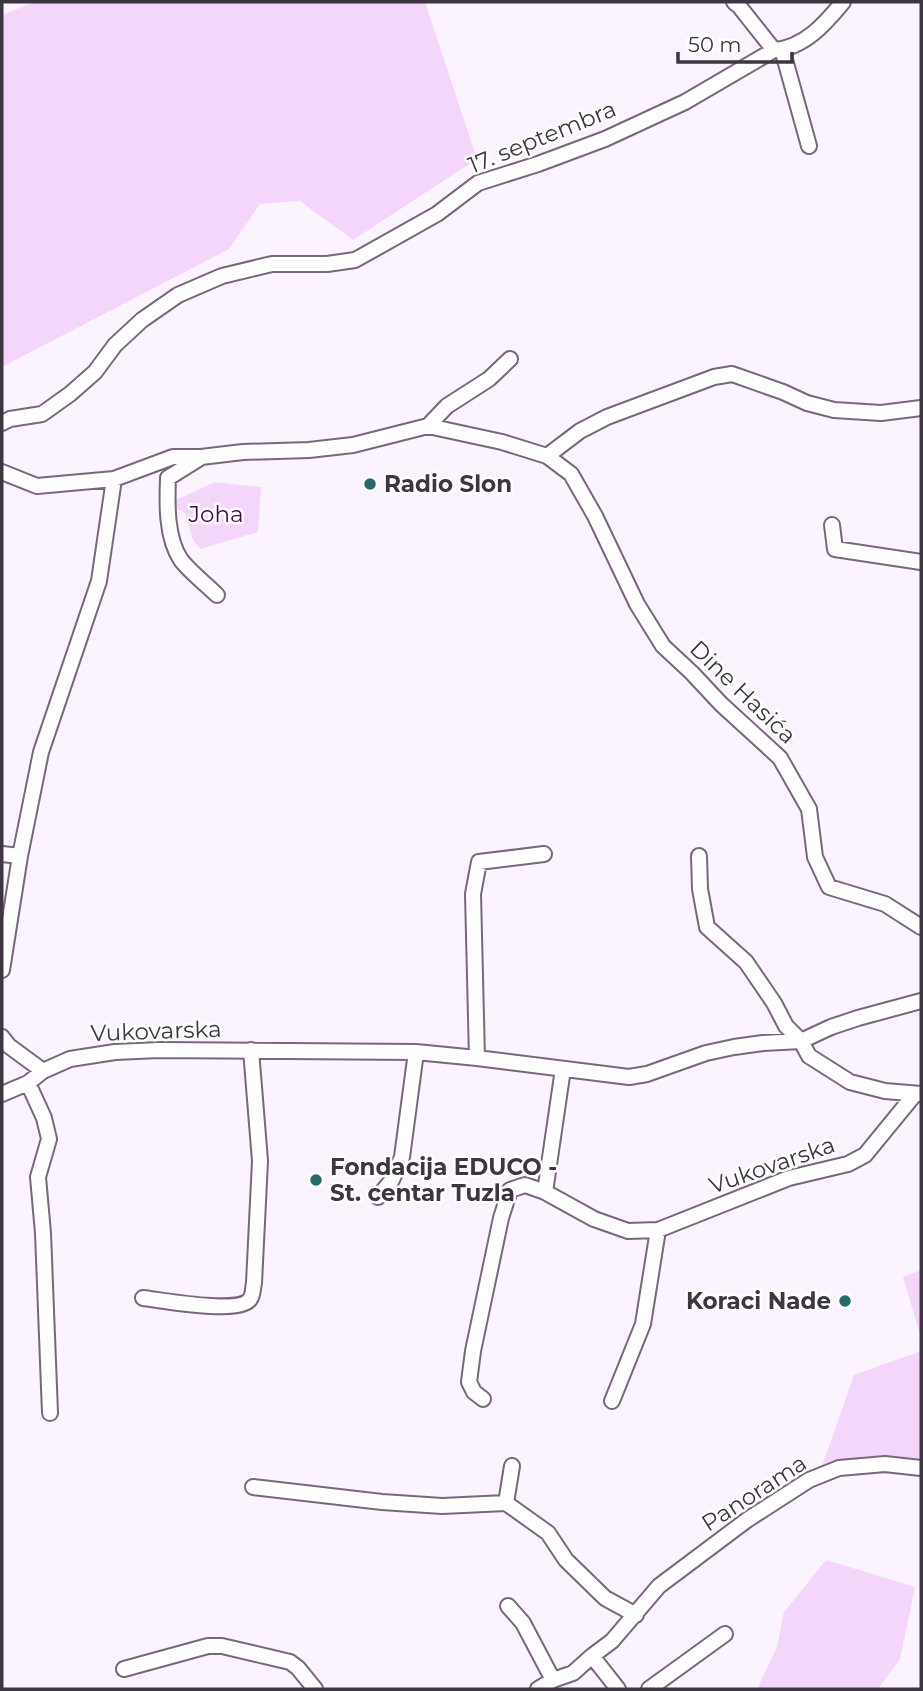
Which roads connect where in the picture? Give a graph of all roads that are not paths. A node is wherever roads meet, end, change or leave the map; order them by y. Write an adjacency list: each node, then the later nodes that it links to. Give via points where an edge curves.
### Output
1 (734, 2): 3 (street)
2 (843, 2): 3 (street, 17. septembra, via 826,24 800,43)
3 (778, 50): 4 (street); 7 (street, 17. septembra, via 685,102 605,139 478,183 437,214 355,260 272,264 222,276 178,295 142,320 70,394 41,414)
4 (808, 146)
5 (510, 359): 8 (street)
6 (921, 408): 9 (street, via 881,413 834,410 733,374 607,417)
7 (2, 423)
8 (428, 426): 9 (street); 10 (street, via 354,445)
9 (547, 456): 20 (street, Dine Hasića, via 571,474 663,646 780,758 809,809 815,857 829,887 885,904)
10 (201, 457): 12 (street, via 173,457); 15 (street, via 168,478 170,534 181,559)
11 (2, 472): 12 (street, via 37,486)
12 (114, 479): 18 (street, via 99,581 41,752)
13 (832, 525): 14 (street, via 835,549)
14 (921, 562)
15 (217, 595)
16 (2, 854): 18 (street)
17 (544, 854): 27 (street, via 479,862 472,894)
18 (20, 856): 21 (street)
19 (699, 856): 24 (street, Vukovarska, via 699,889 707,927 746,962 786,1026)
20 (921, 928)
21 (2, 970)
22 (921, 1000): 24 (street, Vukovarska, via 831,1027)
23 (2, 1037): 29 (street)
24 (801, 1041): 28 (street, Vukovarska, via 734,1047 629,1077); 32 (street, Vukovarska, via 809,1056 850,1082)
25 (251, 1051): 26 (street, Vukovarska); 29 (street, Vukovarska, via 116,1052 70,1059); 36 (street, Vukovarska, via 260,1161 250,1299 243,1305 222,1307)
26 (416, 1052): 27 (street, Vukovarska); 34 (street, via 402,1157)
27 (477, 1058): 28 (street, Vukovarska)
28 (563, 1069): 33 (street)
29 (43, 1071): 30 (street, Vukovarska)
30 (28, 1083): 31 (street, Vukovarska); 39 (street, via 49,1139 38,1177)
31 (2, 1094)
32 (918, 1094): 35 (street, Vukovarska, via 865,1155 848,1164 789,1178)
33 (545, 1192): 35 (street, Vukovarska, via 594,1219 628,1231); 37 (street, Vukovarska, via 525,1185 510,1190 501,1218 469,1382)
34 (378, 1197)
35 (659, 1230): 38 (street, via 643,1324)
36 (142, 1298)
37 (483, 1399)
38 (612, 1401)
39 (50, 1413)
40 (512, 1466): 43 (street)
41 (921, 1468): 45 (street, Panorama, via 885,1464 839,1468 809,1480 659,1586)
42 (253, 1487): 43 (street, via 442,1506)
43 (506, 1503): 45 (street, via 548,1534 566,1560 605,1598)
44 (508, 1606): 49 (street, via 523,1623)
45 (636, 1615): 47 (street, Panorama)
46 (726, 1634): 53 (street)
47 (592, 1656): 49 (street, Panorama); 52 (street)
48 (124, 1669): 50 (street, via 222,1646 290,1662)
49 (558, 1685): 51 (street, Panorama)
50 (316, 1689)
51 (538, 1689)
52 (618, 1689)
53 (649, 1689)

